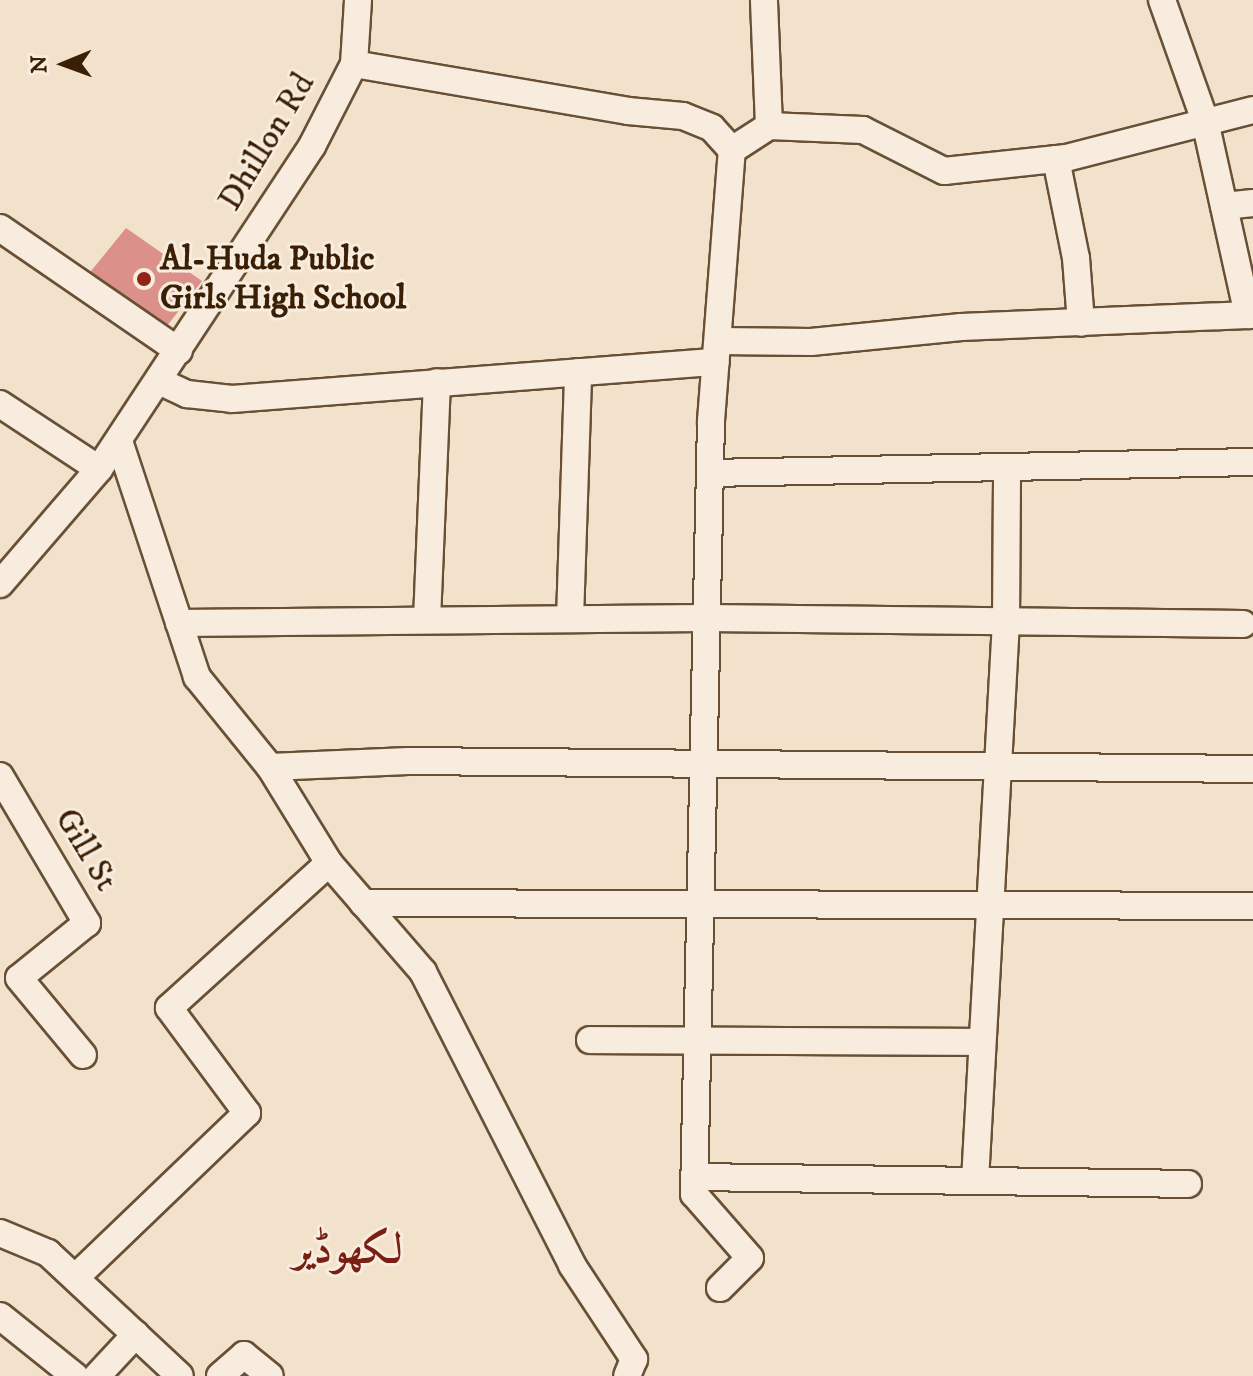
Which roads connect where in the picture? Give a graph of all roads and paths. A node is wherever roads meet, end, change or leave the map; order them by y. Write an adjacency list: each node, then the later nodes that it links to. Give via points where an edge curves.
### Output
1 (358, 0): 4 (street, Dhillon Rd)
2 (764, 0): 7 (street)
3 (1162, 0): 6 (street)
4 (354, 64): 8 (street, via 683,116 712,128); 15 (street, Dhillon Rd, via 312,146)
5 (1253, 110): 6 (street)
6 (1205, 121): 9 (street); 11 (street)
7 (769, 126): 8 (street); 9 (street, via 863,130 944,171)
8 (732, 150): 16 (street)
9 (1056, 159): 14 (street, via 1076,258)
10 (1253, 203): 11 (street)
11 (1224, 206): 13 (street)
12 (0, 228): 15 (street)
13 (1251, 315): 14 (street)
14 (1081, 323): 16 (street, via 961,327)
15 (179, 351): 18 (street, Dhillon Rd)
16 (717, 352): 17 (street); 25 (street)
17 (578, 372): 19 (street); 28 (street)
18 (161, 382): 19 (street, via 187,394 232,399); 21 (street, Dhillon Rd)
19 (437, 382): 29 (street)
20 (0, 404): 23 (street)
21 (119, 441): 23 (street, Dhillon Rd); 31 (street)
22 (1253, 462): 24 (street)
23 (99, 469): 26 (street, Dhillon Rd)
24 (1007, 470): 25 (street); 30 (street)
25 (710, 473): 27 (street)
26 (0, 584)
27 (707, 618): 28 (street); 30 (street); 34 (street)
28 (570, 619): 29 (street)
29 (427, 620): 31 (street)
30 (1006, 622): 32 (street); 35 (street)
31 (179, 623): 33 (street, via 197,677)
32 (1243, 624)
33 (270, 767): 34 (street, via 408,761); 38 (street)
34 (703, 767): 35 (street); 39 (street)
35 (997, 768): 36 (street); 41 (street)
36 (1253, 769)
37 (0, 776): 46 (street, Gill St, via 87,923 19,978)
38 (329, 863): 40 (street); 51 (street, via 169,1008 247,1113)
39 (700, 902): 40 (street); 41 (street); 44 (street)
40 (363, 903): 60 (street, via 423,972 572,1265 634,1359)
41 (989, 904): 42 (street); 45 (street)
42 (1253, 906)
43 (590, 1040): 44 (street)
44 (697, 1041): 45 (street); 47 (street)
45 (981, 1042): 48 (street)
46 (83, 1055)
47 (694, 1177): 48 (street); 52 (street, via 694,1194 750,1258)
48 (975, 1181): 49 (street)
49 (1188, 1184)
50 (0, 1233): 51 (street, via 48,1253)
51 (76, 1277): 54 (street)
52 (720, 1288)
53 (0, 1316): 55 (street)
54 (136, 1334): 56 (street); 57 (street)
55 (75, 1376)
56 (97, 1376)
57 (180, 1376)
58 (220, 1376): 59 (street, via 244,1355)
59 (270, 1376)
60 (627, 1376)

